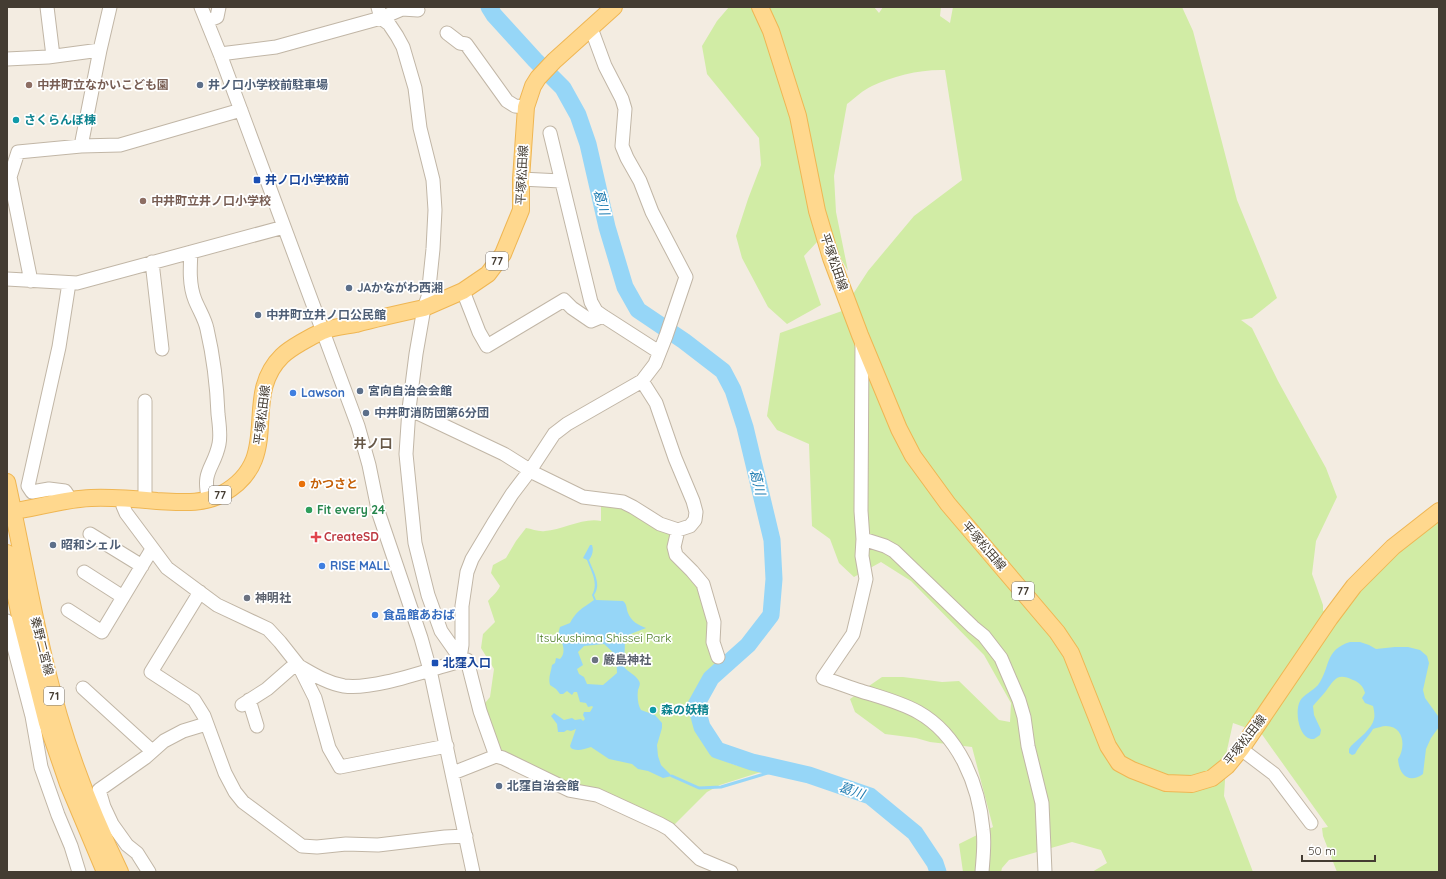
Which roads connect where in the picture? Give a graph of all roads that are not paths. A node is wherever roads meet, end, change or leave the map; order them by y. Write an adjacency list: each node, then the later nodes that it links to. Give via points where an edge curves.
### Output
1 (47, 7): 15 (street)
2 (110, 7): 13 (street)
3 (201, 7): 10 (street)
4 (218, 7): 10 (street, via 217,17)
5 (614, 7): 11 (main road, 平塚松田線 / 77)
6 (760, 7): 33 (main road, 平塚松田線 / 77, via 771,31 798,116 819,218 831,258)
7 (403, 8): 8 (street); 9 (street)
8 (418, 10)
9 (380, 13): 14 (street, via 276,47); 30 (street, via 403,47 415,88 420,128 432,180 435,210 433,250 428,297)
10 (207, 21): 14 (street)
11 (591, 28): 17 (main road, 平塚松田線 / 77, via 538,78); 35 (street, via 625,109 622,146 652,212 686,277)
12 (447, 33): 17 (street, via 460,43 466,44 508,101 515,106)
13 (100, 50): 15 (street); 20 (street)
14 (220, 54): 18 (street)
15 (53, 56): 16 (street)
16 (7, 59)
17 (526, 107): 21 (main road, 平塚松田線 / 77)
18 (241, 110): 20 (street, via 120,145); 23 (street)
19 (550, 132): 22 (street)
20 (81, 146): 27 (street, via 18,152 10,177)
21 (521, 179): 22 (street); 29 (main road, 平塚松田線 / 77, via 521,210 503,254 488,274)
22 (561, 181): 31 (street, via 591,302 596,311)
23 (284, 227): 24 (street); 32 (street)
24 (191, 252): 25 (street); 44 (street, via 192,289 207,327 218,413 219,443 207,476)
25 (152, 262): 28 (street); 34 (street)
26 (7, 280): 27 (street)
27 (31, 281): 28 (street)
28 (69, 283): 42 (street, via 59,347 28,486 32,492 48,489 65,491)
29 (463, 291): 30 (main road, 平塚松田線 / 77); 31 (street, via 487,346 564,300 588,326)
30 (424, 308): 32 (main road, 平塚松田線 / 77); 38 (street)
31 (603, 316): 35 (street)
32 (324, 331): 44 (main road, 平塚松田線 / 77, via 290,350 272,368 261,397 259,444 253,463 240,481); 61 (street, via 358,426 379,514)
33 (862, 341): 49 (street); 66 (main road, 平塚松田線 / 77, via 913,456 948,504 1057,632 1071,653 1108,746 1119,763 1166,784 1192,784 1212,778 1227,766)
34 (162, 349)
35 (659, 352): 36 (street)
36 (642, 381): 39 (street, via 554,434); 47 (street, via 656,403 696,512 695,520 690,526)
37 (145, 400): 43 (street)
38 (409, 409): 39 (street); 59 (street, via 406,454 418,558 441,631)
39 (531, 469): 47 (street, via 582,497 623,502 660,524); 59 (street, via 493,524 467,572 462,606)
40 (7, 482): 46 (main road, 秦野二宮線 / 71)
41 (122, 498): 42 (main road, 平塚松田線 / 77); 43 (main road, 平塚松田線 / 77); 50 (street, via 126,514)
42 (71, 500): 46 (main road, 平塚松田線 / 77)
43 (145, 500): 44 (main road, 平塚松田線 / 77, via 190,503)
44 (209, 500)
45 (1439, 511): 66 (main road, 平塚松田線 / 77, via 1393,547 1354,586)
46 (10, 512): 74 (main road, 秦野二宮線 / 71, via 59,717 80,778)
47 (678, 530): 58 (street, via 674,547 676,555 703,584 714,622 713,642)
48 (90, 534): 52 (street)
49 (863, 539): 78 (street, via 862,556 866,579 853,634 824,678 918,712 953,744 972,779 980,805 984,830); 79 (street, via 894,551 984,636 1000,658 1024,716 1028,746 1042,803)
50 (152, 549): 52 (street); 54 (street, via 167,568)
51 (7, 553): 73 (main road, 秦野二宮線 / 71, via 20,617 47,723 68,784)
52 (142, 566): 55 (street)
53 (84, 572): 55 (street)
54 (200, 592): 60 (street, via 217,606 268,628); 63 (street, via 151,672 194,700)
55 (123, 597): 56 (street, via 102,632)
56 (68, 610)
57 (7, 621): 72 (street, via 32,716 41,767)
58 (718, 657)
59 (460, 658): 61 (street, via 454,663); 68 (street, via 467,660 480,711)
60 (299, 666): 61 (street, via 326,681 349,686 386,682); 64 (street, via 291,668 267,689 245,702); 65 (street, via 315,698 329,748 340,767)
61 (430, 670): 65 (street)
62 (83, 688): 67 (street)
63 (206, 724): 67 (street, via 183,731); 71 (street, via 235,792 243,802 302,846 378,845)
64 (257, 726)
65 (447, 746): 69 (street)
66 (1241, 748): 70 (street, via 1274,774)
67 (152, 751): 75 (street, via 100,790 112,824 127,845 137,853)
68 (496, 756): 69 (street); 77 (street, via 569,790 597,795 660,824 669,829 700,859)
69 (452, 773): 71 (street)
70 (1312, 823)
71 (466, 836): 76 (street)
72 (79, 872)
73 (105, 872)
74 (120, 872)
75 (149, 872)
76 (473, 872)
77 (731, 872)
78 (982, 872)
79 (1045, 872)

